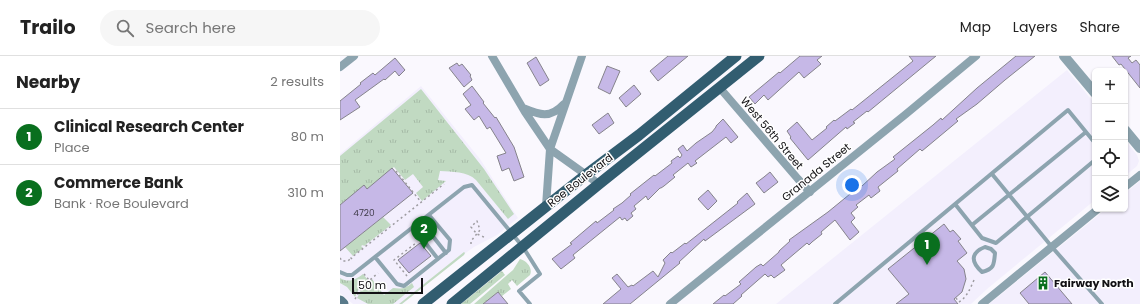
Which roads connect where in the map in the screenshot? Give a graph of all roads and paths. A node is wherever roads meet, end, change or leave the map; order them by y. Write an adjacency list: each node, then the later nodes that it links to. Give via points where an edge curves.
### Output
1 (354, 56): 8 (street)
2 (492, 56): 12 (street)
3 (582, 56): 11 (street)
4 (736, 56): 20 (main road, Roe Boulevard)
5 (759, 56): 9 (main road, Roe Boulevard)
6 (976, 56): 26 (street, Granada Street)
7 (1064, 56): 10 (street)
8 (342, 63)
9 (719, 87): 25 (main road, Roe Boulevard); 26 (street, West 56th Street)
10 (1092, 89)
11 (566, 102): 12 (street, via 558,110 545,115); 17 (street)
12 (523, 108): 17 (street)
13 (1086, 132): 15 (lane); 21 (lane, via 1068,110); 27 (lane)
14 (1128, 134): 16 (street)
15 (1093, 140)
16 (1140, 148)
17 (550, 149): 20 (street); 30 (street)
18 (1092, 163): 33 (lane)
19 (396, 170): 28 (path)
20 (587, 174): 25 (street); 30 (main road, Roe Boulevard)
21 (992, 174): 27 (lane); 29 (lane)
22 (1140, 175): 23 (street)
23 (1128, 182)
24 (444, 184): 28 (path)
25 (599, 184): 43 (main road, Roe Boulevard)
26 (810, 192): 63 (street, Granada Street)
27 (1009, 195): 33 (lane); 35 (lane)
28 (422, 202): 47 (path, via 352,259 342,261)
29 (955, 204): 35 (lane); 64 (lane)
30 (546, 206): 38 (main road, Roe Boulevard)
31 (1094, 212): 44 (street)
32 (428, 215): 34 (lane); 38 (lane, via 464,187 472,185); 46 (lane, via 450,240)
33 (1027, 217): 40 (lane, via 996,243); 44 (lane)
34 (421, 221): 36 (lane); 46 (lane)
35 (972, 225): 40 (lane, via 982,238)
36 (413, 227): 48 (lane); 49 (lane)
37 (477, 234): 37 (path, via 480,230 477,221 471,227); 39 (path); 42 (path)
38 (512, 234): 43 (lane); 60 (main road, Roe Boulevard)
39 (486, 238)
40 (986, 239): 45 (lane)
41 (419, 241): 53 (path, via 394,260)
42 (471, 244)
43 (523, 247): 61 (main road, Roe Boulevard); 62 (lane, via 540,274 519,291)
44 (1052, 247): 65 (street); 66 (lane)
45 (985, 248): 45 (lane, via 975,254 974,260 975,266 982,272 990,270 994,261 995,253)
46 (446, 253): 49 (lane)
47 (340, 258)
48 (375, 258): 49 (lane, via 397,284 402,286); 50 (lane, via 352,275)
49 (438, 259)
50 (340, 272)
51 (364, 273): 54 (path)
52 (378, 273): 54 (path)
53 (410, 279)
54 (369, 280): 57 (path)
55 (974, 280): 56 (path, via 963,300 959,302)
56 (956, 298)
57 (355, 299)
58 (340, 301): 59 (main road)
59 (343, 304)
60 (423, 304)
61 (452, 304)
62 (530, 304)
63 (670, 304)
64 (835, 304)
65 (982, 304)
66 (1102, 304)

